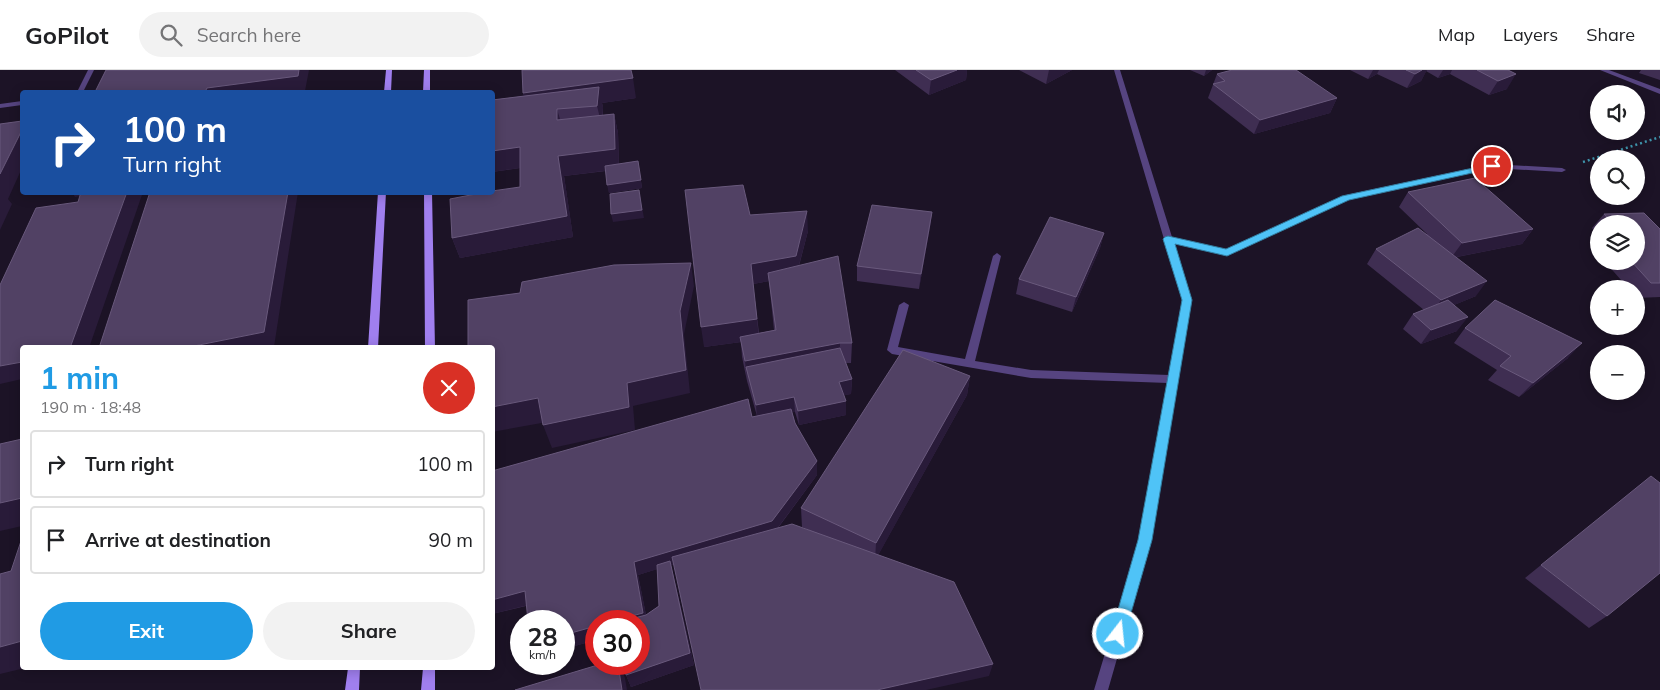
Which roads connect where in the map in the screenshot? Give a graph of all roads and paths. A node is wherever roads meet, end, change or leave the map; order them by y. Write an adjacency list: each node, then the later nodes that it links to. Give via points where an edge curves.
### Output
1 (91, 70): 6 (street)
2 (389, 70): 7 (main road)
3 (427, 70): 8 (main road)
4 (1117, 70): 16 (street)
5 (1604, 70): 9 (street)
6 (81, 90)
7 (388, 90)
8 (427, 90)
9 (1660, 92)
10 (20, 103): 11 (street)
11 (0, 106)
12 (1660, 137): 13 (path)
13 (1562, 170): 16 (street, via 1492,166 1346,198 1227,253)
14 (382, 195): 19 (main road)
15 (428, 195): 20 (main road)
16 (1168, 239): 22 (street, via 1187,300)
17 (997, 256): 21 (street)
18 (904, 305): 21 (street, via 892,350)
19 (373, 345)
20 (430, 345)
21 (969, 363): 22 (street, via 1031,374)
22 (1173, 379): 27 (street, via 1145,540)
23 (354, 670): 25 (main road)
24 (429, 670): 26 (main road)
25 (352, 690)
26 (428, 690)
27 (1101, 690)

